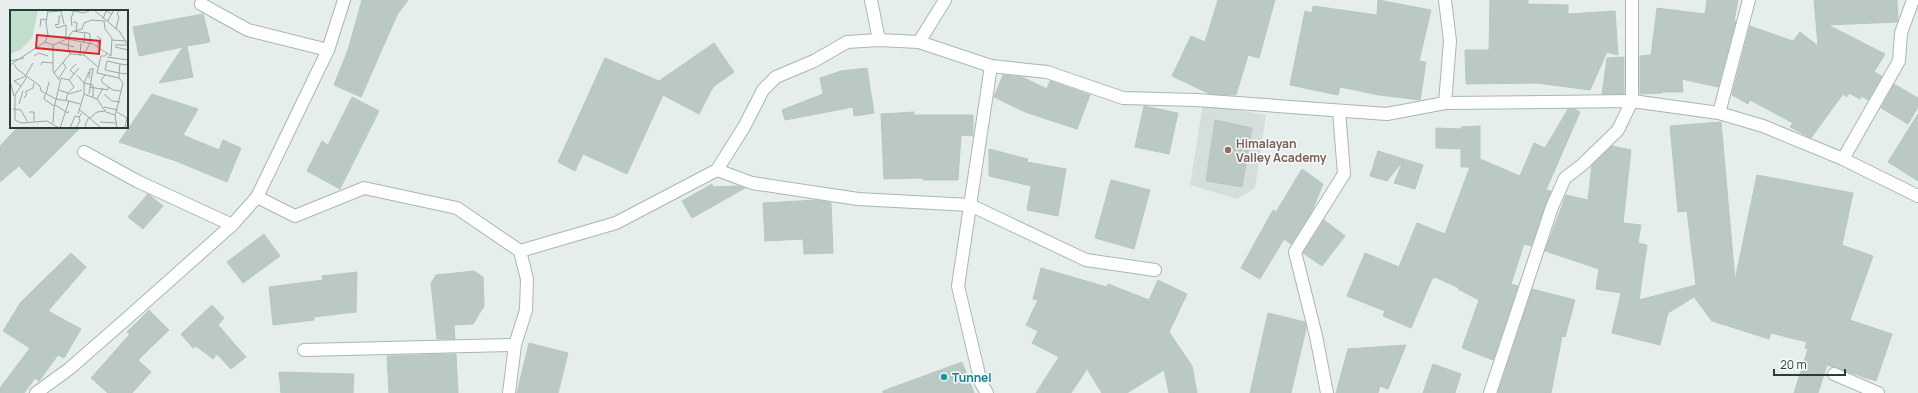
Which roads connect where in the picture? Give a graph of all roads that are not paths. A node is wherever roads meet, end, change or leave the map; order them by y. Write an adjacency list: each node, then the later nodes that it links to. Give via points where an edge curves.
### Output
1 (344, 0): 11 (street)
2 (871, 0): 9 (street)
3 (945, 0): 10 (street)
4 (1445, 0): 14 (street, via 1450,41)
5 (1632, 0): 13 (street)
6 (1749, 0): 16 (street)
7 (1913, 0): 18 (street, via 1901,33 1899,61)
8 (201, 4): 11 (street, via 248,30)
9 (879, 40): 10 (street); 19 (street, via 847,42 814,61 776,77 763,90)
10 (919, 42): 12 (street)
11 (328, 50): 21 (street)
12 (991, 66): 15 (street, via 1047,72 1123,98 1196,100); 22 (street)
13 (1632, 101): 14 (street); 16 (street); 33 (street, via 1618,130 1582,165 1564,178)
14 (1445, 103): 15 (street, via 1387,114)
15 (1339, 111): 32 (street, via 1344,174 1295,252)
16 (1719, 113): 18 (street, via 1763,126)
17 (84, 152): 23 (street, via 137,181)
18 (1843, 159): 20 (street)
19 (717, 170): 22 (street, via 752,183 858,199); 24 (street, via 616,223)
20 (1918, 196)
21 (257, 198): 23 (street); 24 (street, via 295,216 364,188 457,208)
22 (970, 205): 25 (street, via 1086,260); 31 (street, via 958,286 981,383)
23 (232, 225): 29 (street, via 70,369)
24 (520, 251): 26 (street, via 527,278 526,310)
25 (1155, 270)
26 (515, 345): 27 (street); 30 (street)
27 (304, 350)
28 (1834, 374): 34 (street)
29 (36, 393)
30 (509, 393)
31 (987, 393)
32 (1327, 393)
33 (1490, 393)
34 (1878, 393)

